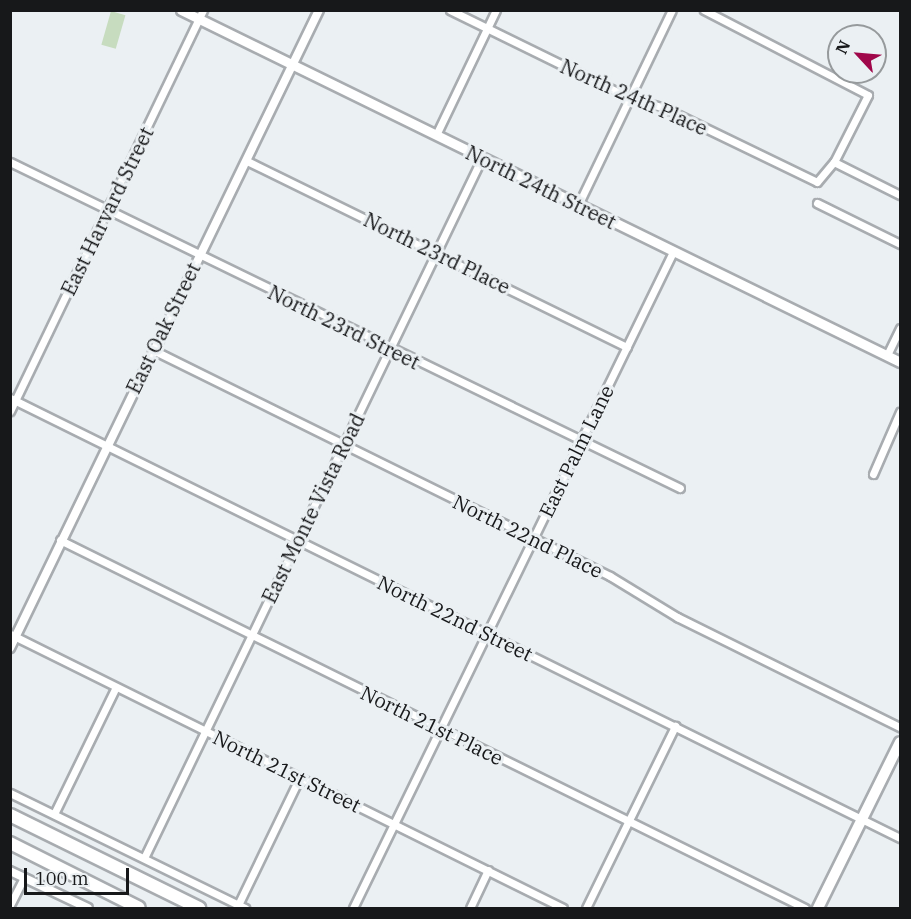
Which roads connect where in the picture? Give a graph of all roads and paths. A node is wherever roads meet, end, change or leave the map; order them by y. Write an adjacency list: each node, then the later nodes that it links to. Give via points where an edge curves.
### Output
1 (181, 10): 7 (main road, North 24th Street)
2 (319, 10): 9 (street, East Oak Street)
3 (450, 10): 8 (street, North 24th Place)
4 (496, 10): 8 (street)
5 (672, 10): 10 (street)
6 (704, 10): 14 (street, via 867,95)
7 (201, 15): 9 (main road, North 24th Street); 19 (street, East Harvard Street)
8 (487, 28): 10 (street, North 24th Place); 11 (street)
9 (292, 64): 11 (main road, North 24th Street); 13 (street, East Oak Street)
10 (630, 98): 14 (street, North 24th Place, via 670,111 817,182); 18 (street)
11 (436, 135): 12 (main road, North 24th Street)
12 (482, 158): 18 (main road, North 24th Street); 22 (street, East Monte Vista Road)
13 (247, 161): 22 (street, North 23rd Place); 23 (street, East Oak Street)
14 (834, 162): 16 (street)
15 (11, 164): 19 (street, North 23rd Street)
16 (900, 195)
17 (817, 203): 20 (street)
18 (578, 205): 21 (main road, North 24th Street)
19 (107, 210): 23 (street, North 23rd Street); 30 (street, East Harvard Street)
20 (900, 244)
21 (673, 252): 25 (street, East Palm Lane); 28 (main road, North 24th Street)
22 (437, 253): 25 (street, North 23rd Place); 26 (street, East Monte Vista Road)
23 (198, 254): 26 (street, North 23rd Street); 27 (street, East Oak Street)
24 (900, 328): 28 (street)
25 (627, 347): 33 (street, East Palm Lane)
26 (390, 349): 33 (street, North 23rd Street); 35 (street, East Monte Vista Road)
27 (153, 350): 34 (street, East Oak Street); 35 (street, North 22nd Place)
28 (887, 355): 29 (main road, North 24th Street)
29 (900, 362)
30 (13, 399): 31 (street, East Harvard Street); 34 (street, North 22nd Street)
31 (10, 411)
32 (900, 411): 36 (street)
33 (580, 443): 37 (street, North 23rd Street); 38 (street, East Palm Lane)
34 (106, 445): 39 (street, East Oak Street); 40 (street, North 22nd Street)
35 (344, 445): 38 (street, North 22nd Place); 40 (street, East Monte Vista Road)
36 (873, 474)
37 (680, 488)
38 (533, 539): 41 (street, East Palm Lane); 47 (street, North 22nd Place, via 624,583 677,617)
39 (60, 540): 42 (street, East Oak Street); 43 (street, North 21st Place)
40 (297, 541): 41 (street, North 22nd Street); 43 (street, East Monte Vista Road)
41 (487, 633): 46 (street, North 22nd Street); 48 (street, East Palm Lane)
42 (13, 636): 44 (street, East Oak Street); 45 (street, North 21st Street)
43 (252, 636): 48 (street, North 21st Place); 49 (street, East Monte Vista Road)
44 (10, 648)
45 (116, 687): 49 (street, North 21st Street); 53 (street)
46 (675, 726): 55 (street, North 22nd Street); 56 (street)
47 (900, 727)
48 (440, 728): 56 (street, North 21st Place); 57 (street, East Palm Lane)
49 (206, 731): 51 (street, North 21st Street); 60 (street, East Monte Vista Road)
50 (900, 742): 55 (main road)
51 (300, 777): 57 (street, North 21st Street); 65 (street)
52 (10, 793): 53 (street)
53 (54, 814): 60 (street)
54 (10, 815): 68 (highway)
55 (862, 820): 58 (street, North 22nd Street); 74 (main road)
56 (628, 822): 72 (street); 73 (street, North 21st Place)
57 (394, 824): 61 (street, North 21st Street); 69 (street, East Palm Lane)
58 (900, 838)
59 (10, 843): 67 (highway)
60 (144, 858): 65 (street)
61 (488, 870): 70 (street); 71 (street, North 21st Street)
62 (10, 871): 63 (street)
63 (24, 878): 64 (street); 66 (street)
64 (10, 905)
65 (242, 907)
66 (88, 909)
67 (139, 909)
68 (199, 909)
69 (353, 909)
70 (470, 909)
71 (563, 909)
72 (586, 909)
73 (805, 909)
74 (818, 909)

